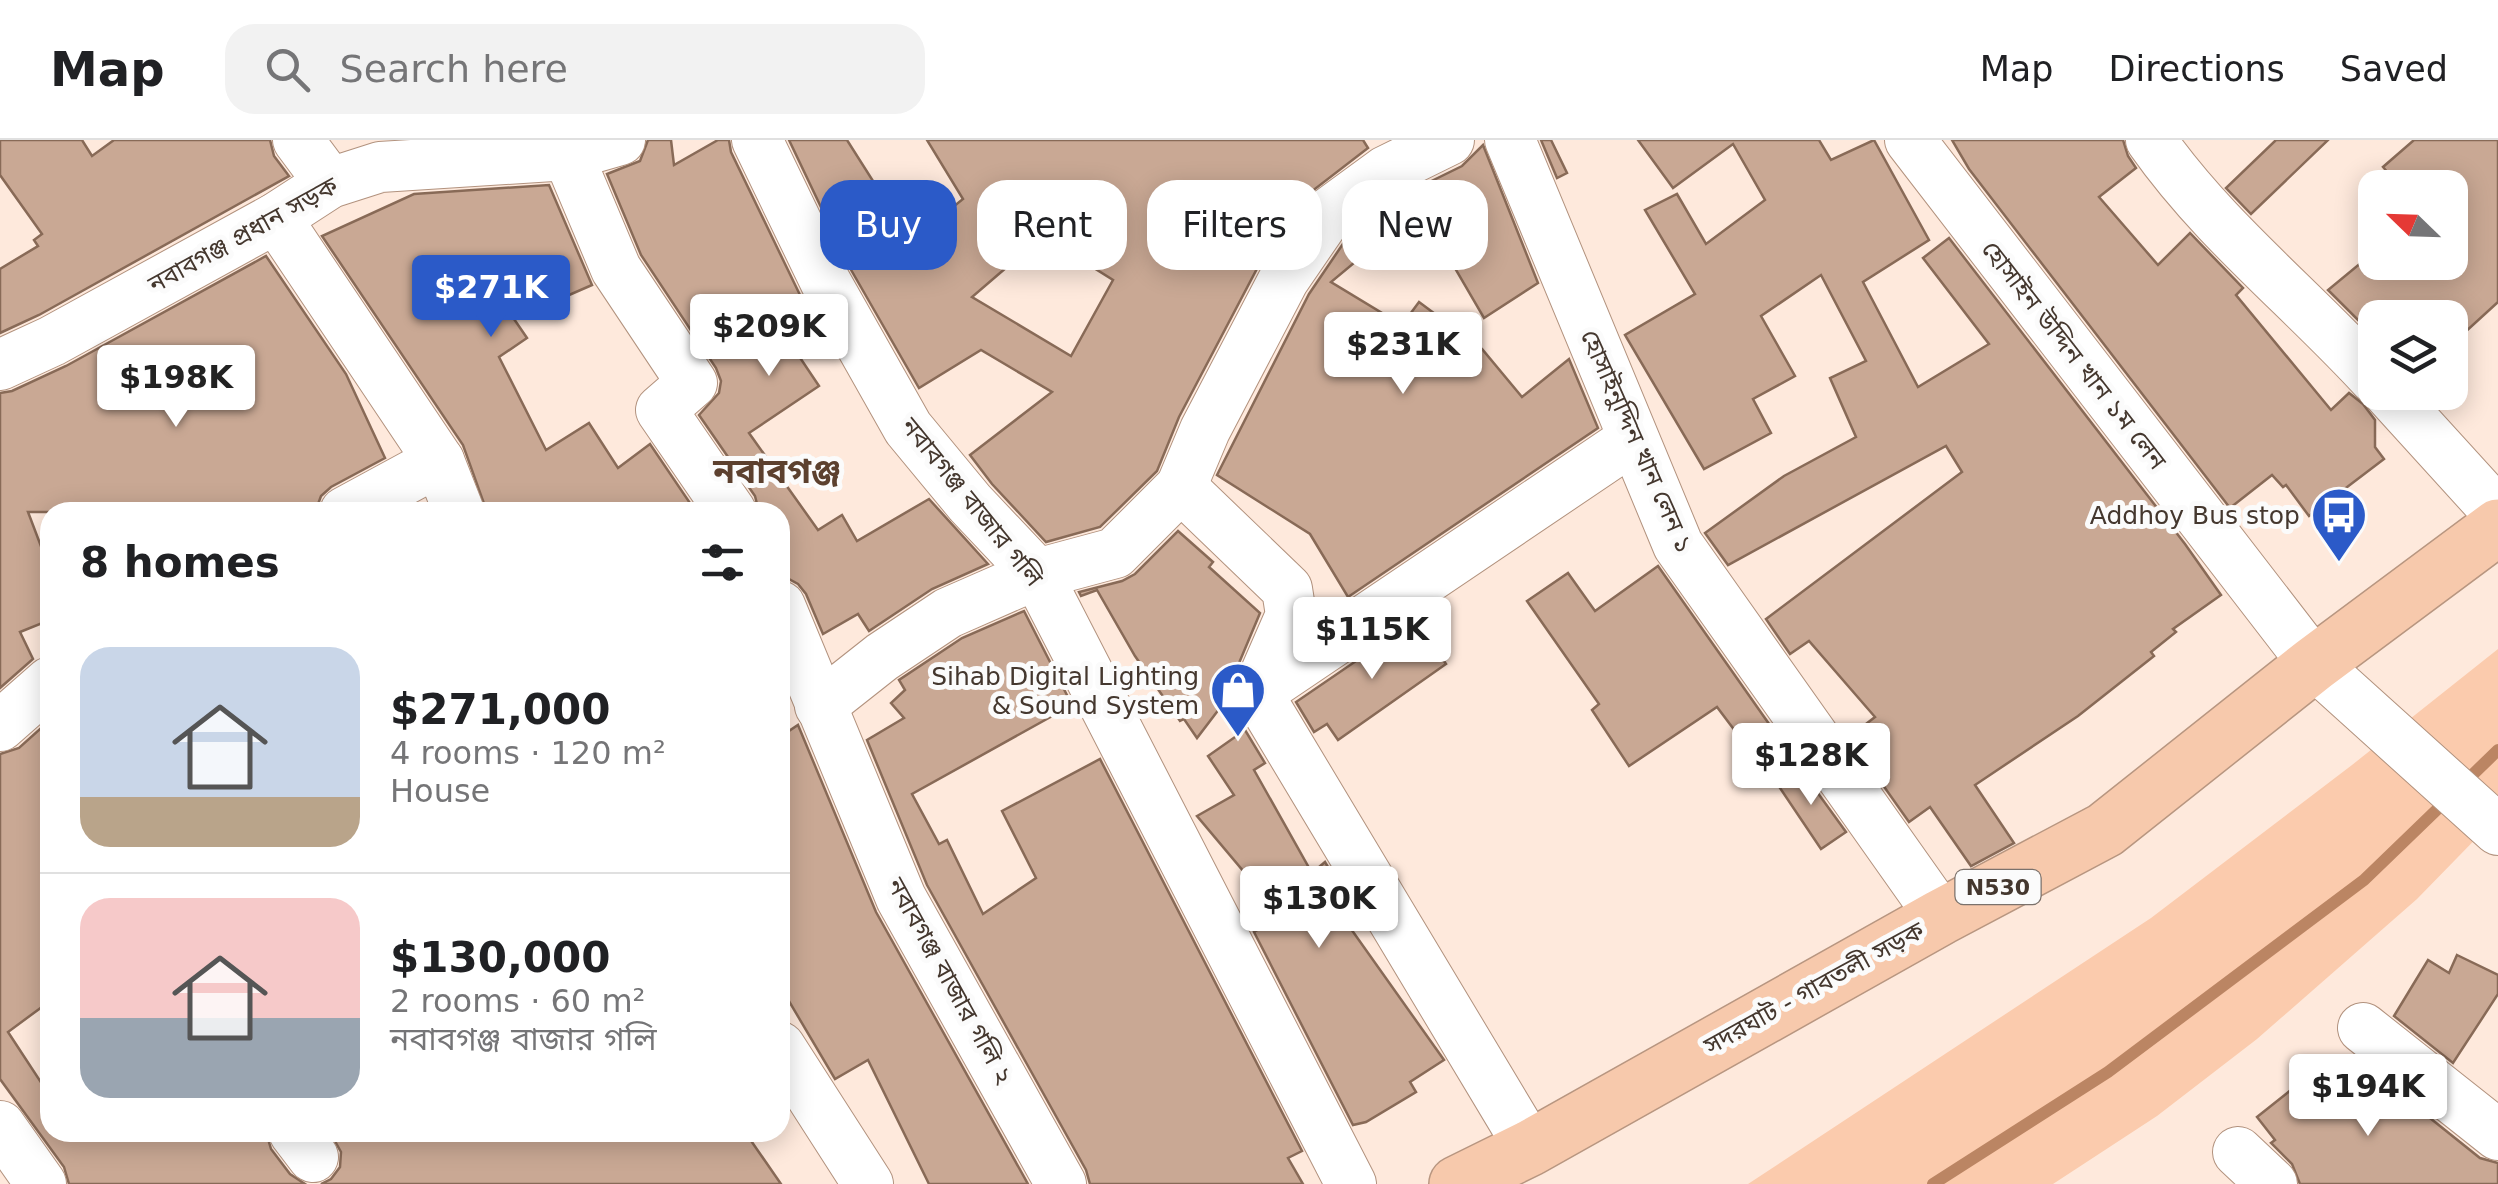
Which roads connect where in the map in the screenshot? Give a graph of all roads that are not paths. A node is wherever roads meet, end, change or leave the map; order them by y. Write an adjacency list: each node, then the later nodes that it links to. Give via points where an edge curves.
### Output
1 (298, 140): 9 (street)
2 (620, 140): 8 (street, নবাবগঞ্জ প্রধান সড়ক)
3 (757, 140): 22 (street, নবাবগঞ্জ বাজার গলি, via 824,282 908,428)
4 (1449, 140): 16 (street, via 1386,171 1330,212 1284,279)
5 (1510, 140): 14 (street, হোসাইনুদ্দিন খান লেন ১)
6 (1910, 140): 24 (street, হোসাইন উদ্দিন খান ১ম লেন)
7 (2151, 140): 11 (street, via 2218,223)
8 (568, 155): 9 (street, নবাবগঞ্জ প্রধান সড়ক, via 380,167); 19 (street, via 616,269 692,383 661,410)
9 (330, 183): 10 (street, নবাবগঞ্জ প্রধান সড়ক)
10 (276, 218): 12 (street, নবাবগঞ্জ প্রধান সড়ক); 15 (street)
11 (2358, 361)
12 (0, 365)
13 (2404, 410): 20 (street)
14 (1633, 439): 26 (street); 30 (street, হোসাইনুদ্দিন খান লেন ১, via 1678,545)
15 (439, 461): 17 (street); 18 (street)
16 (1181, 487): 22 (street, via 1115,553); 26 (street, via 1286,589 1291,616)
17 (363, 502)
18 (455, 502)
19 (724, 502)
20 (2498, 513)
21 (2498, 527): 24 (highway, সদরঘাট - গাবতলী সড়ক / N530)
22 (1038, 574): 27 (street, via 948,613); 39 (street, নবাবগঞ্জ বাজার গলি)
23 (790, 631): 27 (street, নবাবগঞ্জ বাজার গলি ২)
24 (2331, 679): 29 (street, হোসাইন উদ্দিন খান ১ম লেন); 30 (highway, সদরঘাট - গাবতলী সড়ক / N530, via 2105,830)
25 (40, 691): 28 (street)
26 (1257, 693): 35 (street)
27 (820, 706): 38 (street, নবাবগঞ্জ বাজার গলি ২, via 900,898)
28 (0, 726)
29 (2498, 830)
30 (1941, 917): 35 (highway, সদরঘাট - গাবতলী সড়ক / N530)
31 (2363, 1028): 34 (street)
32 (790, 1063): 37 (street)
33 (0, 1126): 36 (street)
34 (2498, 1134)
35 (1530, 1148): 40 (highway, সদরঘাট - গাবতলী সড়ক / N530)
36 (40, 1184)
37 (868, 1184)
38 (1061, 1184)
39 (1351, 1184)
40 (1457, 1184)

